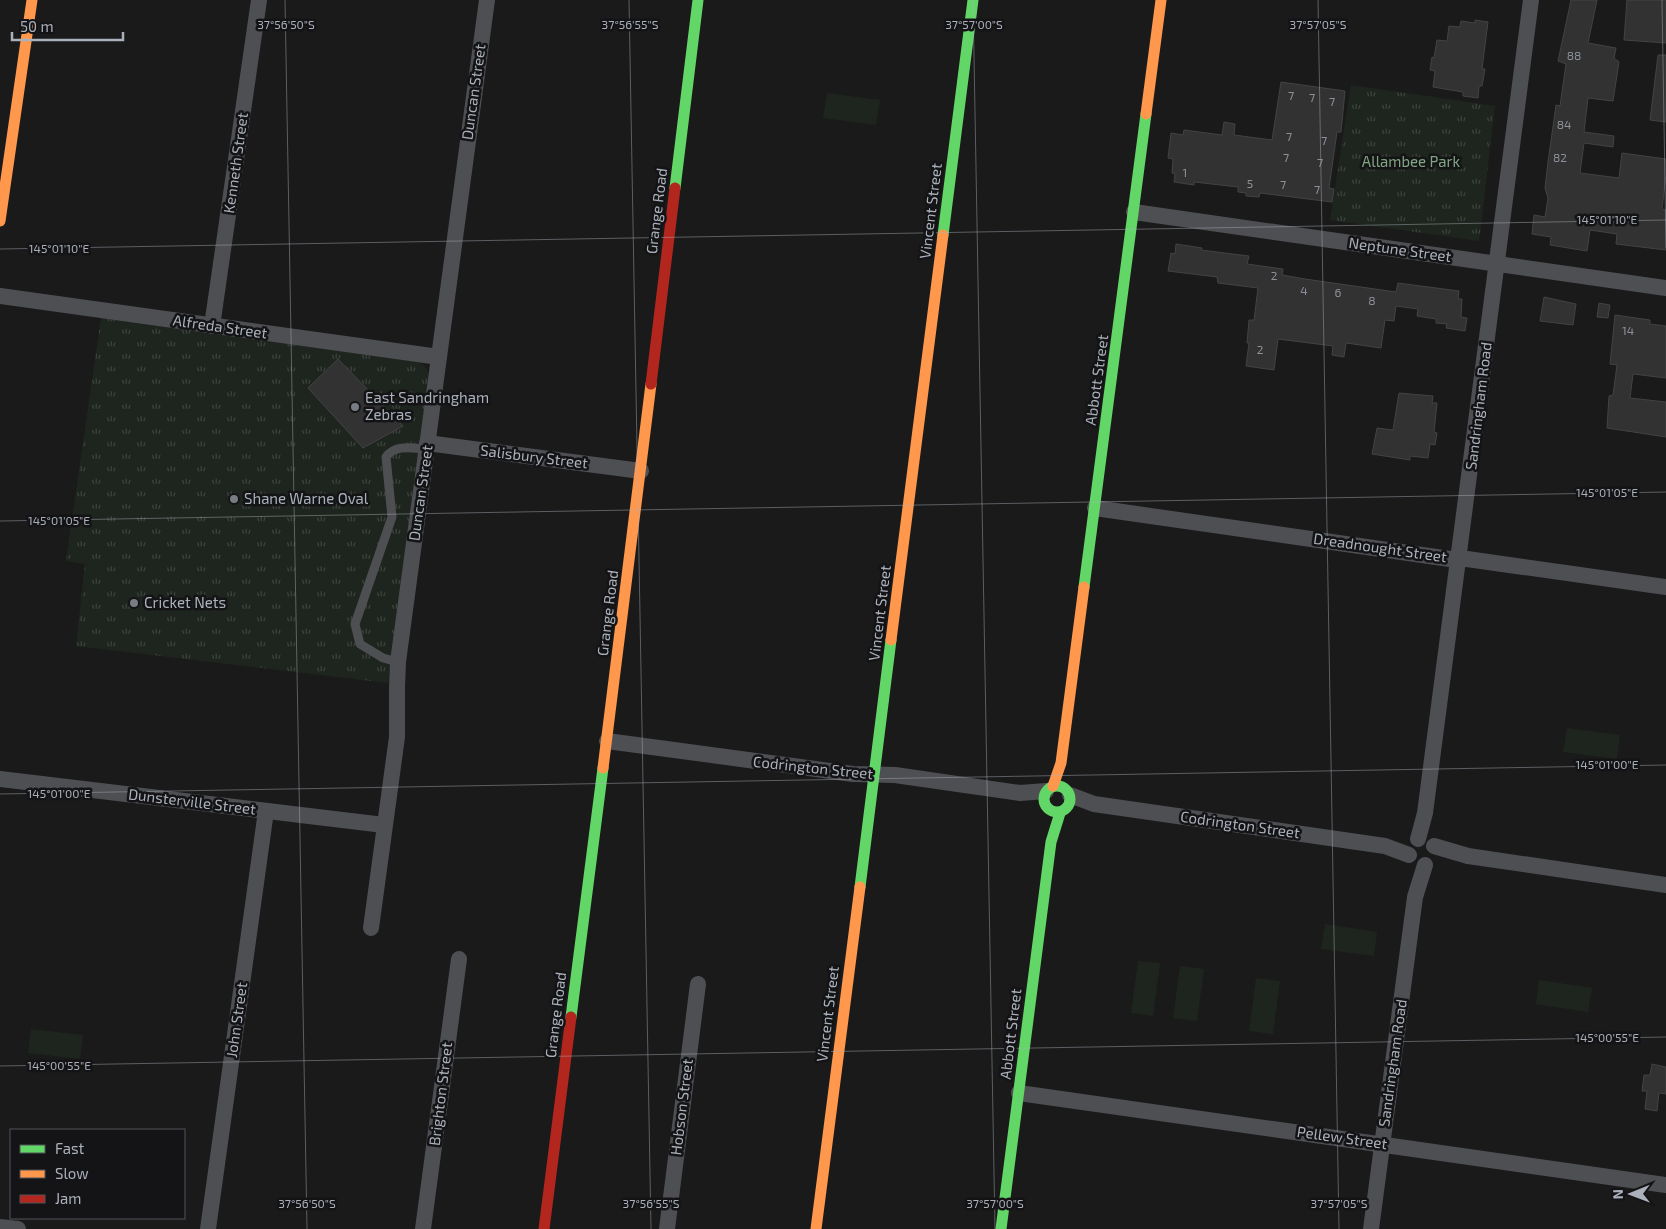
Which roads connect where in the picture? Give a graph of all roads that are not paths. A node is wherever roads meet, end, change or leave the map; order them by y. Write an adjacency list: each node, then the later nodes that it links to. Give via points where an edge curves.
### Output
1 (30, 0): 9 (street)
2 (259, 0): 13 (street, Kenneth Street)
3 (487, 0): 14 (street, Duncan Street)
4 (698, 0): 16 (street, Grange Road)
5 (973, 0): 22 (street, Vincent Street)
6 (1161, 0): 8 (street, Abbott Street)
7 (1532, 0): 10 (street, Sandringham Road)
8 (1134, 212): 10 (street, Neptune Street); 17 (street, Abbott Street)
9 (1, 213)
10 (1498, 264): 11 (street, Neptune Street); 18 (street, Sandringham Road)
11 (1666, 288)
12 (0, 296): 13 (street, Alfreda Street)
13 (212, 326): 14 (street, Alfreda Street)
14 (439, 357): 15 (street, Duncan Street)
15 (427, 446): 16 (street, Salisbury Street); 20 (street, Duncan Street); 20 (lane, via 390,450 386,457 392,517 355,624 360,644 383,658)
16 (641, 470): 21 (street, Grange Road)
17 (1095, 508): 18 (street, Dreadnought Street); 24 (street, Abbott Street)
18 (1459, 558): 19 (street, Dreadnought Street); 27 (street, Sandringham Road)
19 (1666, 587)
20 (398, 662): 26 (street, Duncan Street, via 397,737)
21 (607, 742): 22 (street, Codrington Street); 39 (street, Grange Road)
22 (874, 775): 24 (street, Codrington Street); 41 (street, Vincent Street)
23 (0, 779): 25 (street, Dunsterville Street)
24 (1056, 799): 27 (street, Codrington Street); 32 (street, Abbott Street)
25 (266, 811): 26 (street, Dunsterville Street); 37 (street, John Street)
26 (384, 825): 29 (street, Duncan Street)
27 (1421, 851): 28 (street, Codrington Street); 33 (street, Sandringham Road)
28 (1666, 885)
29 (371, 928)
30 (459, 960): 38 (street, Brighton Street)
31 (698, 984): 40 (street, Hobson Street)
32 (1019, 1093): 33 (street, Pellew Street); 42 (street, Abbott Street)
33 (1382, 1144): 34 (street, Pellew Street); 43 (street, Sandringham Road)
34 (1666, 1184)
35 (0, 1227): 36 (street)
36 (18, 1229)
37 (208, 1229)
38 (423, 1229)
39 (544, 1229)
40 (667, 1229)
41 (816, 1229)
42 (1001, 1229)
43 (1372, 1229)

